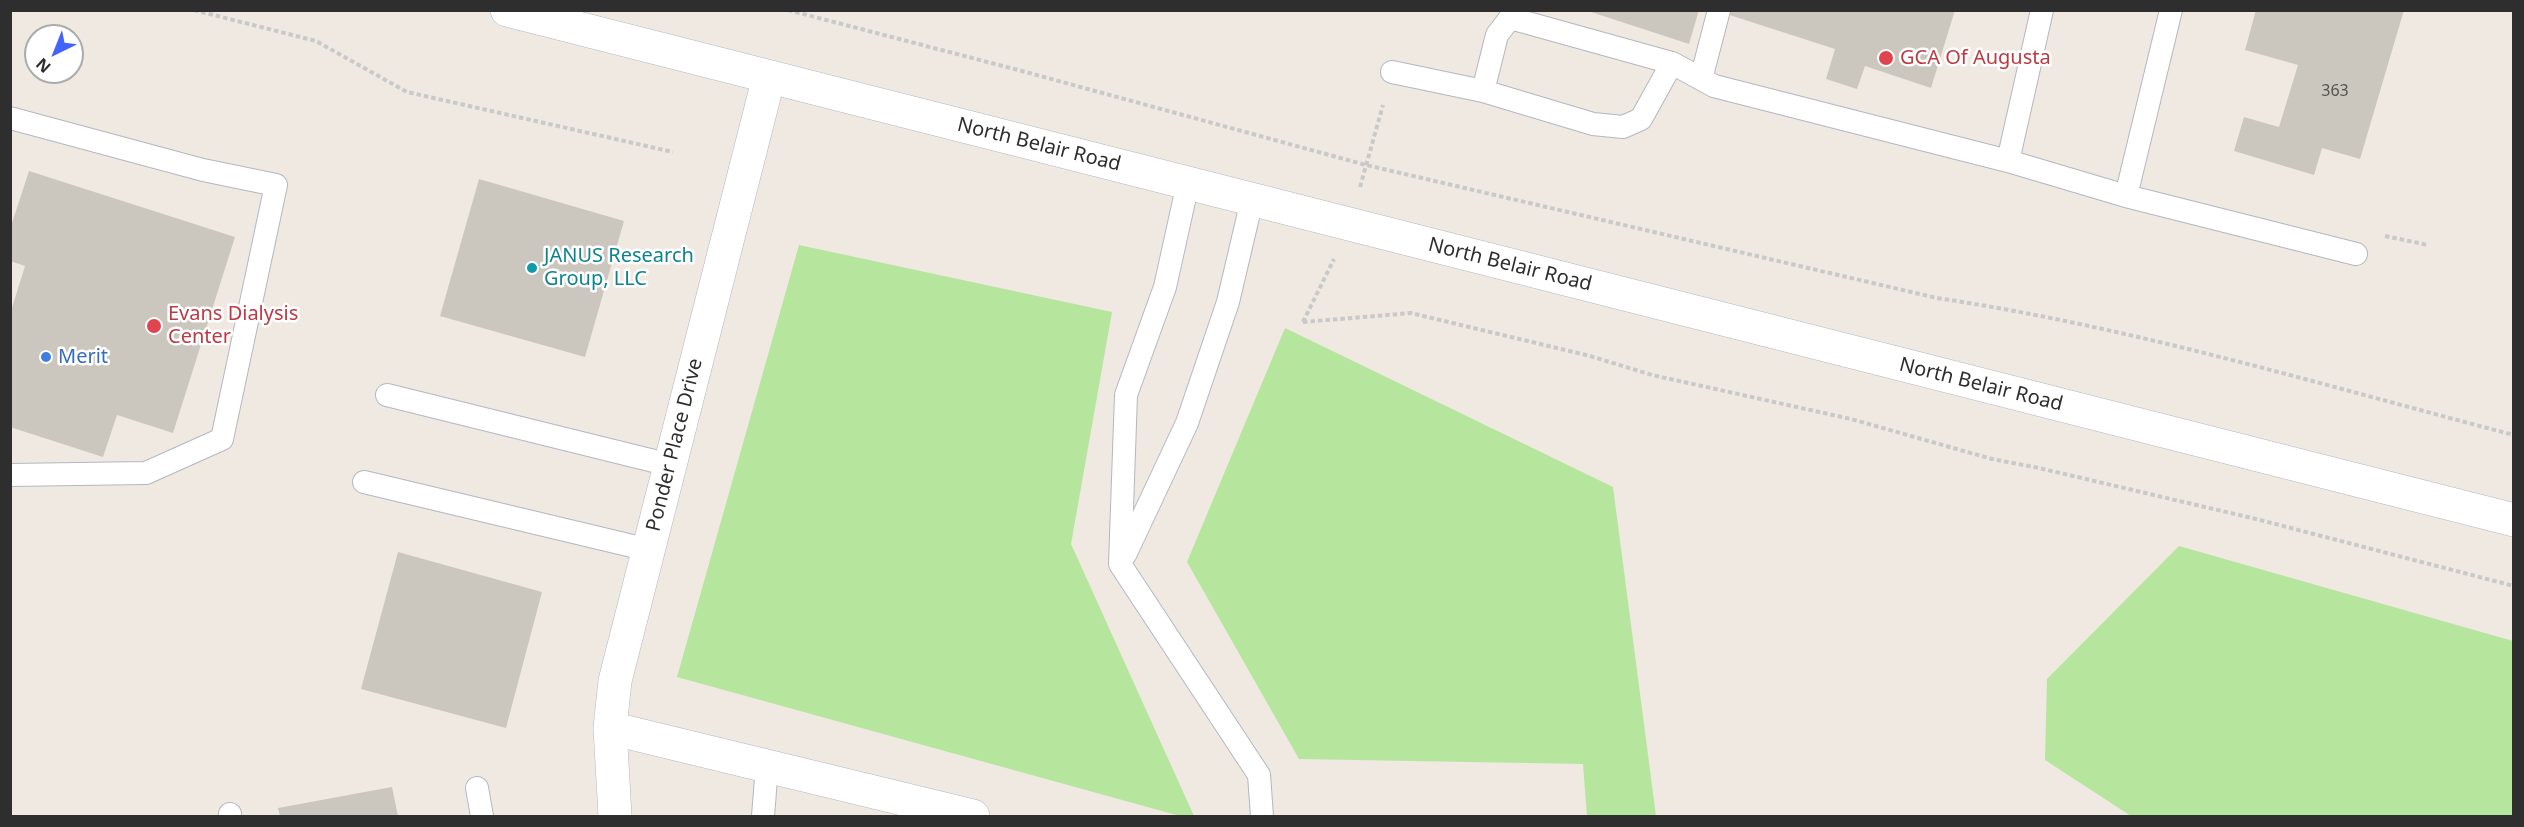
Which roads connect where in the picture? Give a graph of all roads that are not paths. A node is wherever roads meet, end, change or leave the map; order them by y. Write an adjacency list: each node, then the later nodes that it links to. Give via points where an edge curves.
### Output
1 (507, 10): 8 (main road, North Belair Road)
2 (1719, 10): 9 (lane)
3 (2043, 10): 12 (lane)
4 (2172, 10): 14 (lane)
5 (1511, 14): 6 (lane); 10 (lane, via 1497,34)
6 (1672, 63): 9 (lane); 10 (lane, via 1641,119 1623,127 1593,124)
7 (1392, 72): 10 (lane)
8 (769, 77): 13 (main road, North Belair Road); 18 (main road, Ponder Place Drive)
9 (1701, 79): 12 (lane, via 1714,86)
10 (1483, 92)
11 (10, 118): 19 (lane, via 203,170 276,185 222,439 146,473)
12 (2008, 161): 14 (lane)
13 (1188, 183): 15 (main road, North Belair Road); 23 (lane, via 1165,287 1126,395)
14 (2126, 196): 16 (lane)
15 (1252, 200): 21 (main road, North Belair Road); 23 (lane, via 1228,302 1187,423)
16 (2356, 254)
17 (387, 395): 18 (lane)
18 (670, 465): 22 (main road, Ponder Place Drive)
19 (10, 475)
20 (364, 482): 22 (lane)
21 (2514, 519)
22 (649, 550): 24 (main road, Ponder Place Drive, via 615,681)
23 (1120, 564): 32 (lane, via 1259,776)
24 (609, 728): 25 (main road); 29 (main road, Ponder Place Drive)
25 (767, 766): 27 (main road); 30 (lane)
26 (477, 788): 28 (lane)
27 (926, 810): 31 (main road)
28 (482, 816)
29 (615, 816)
30 (763, 816)
31 (973, 816)
32 (1262, 816)

